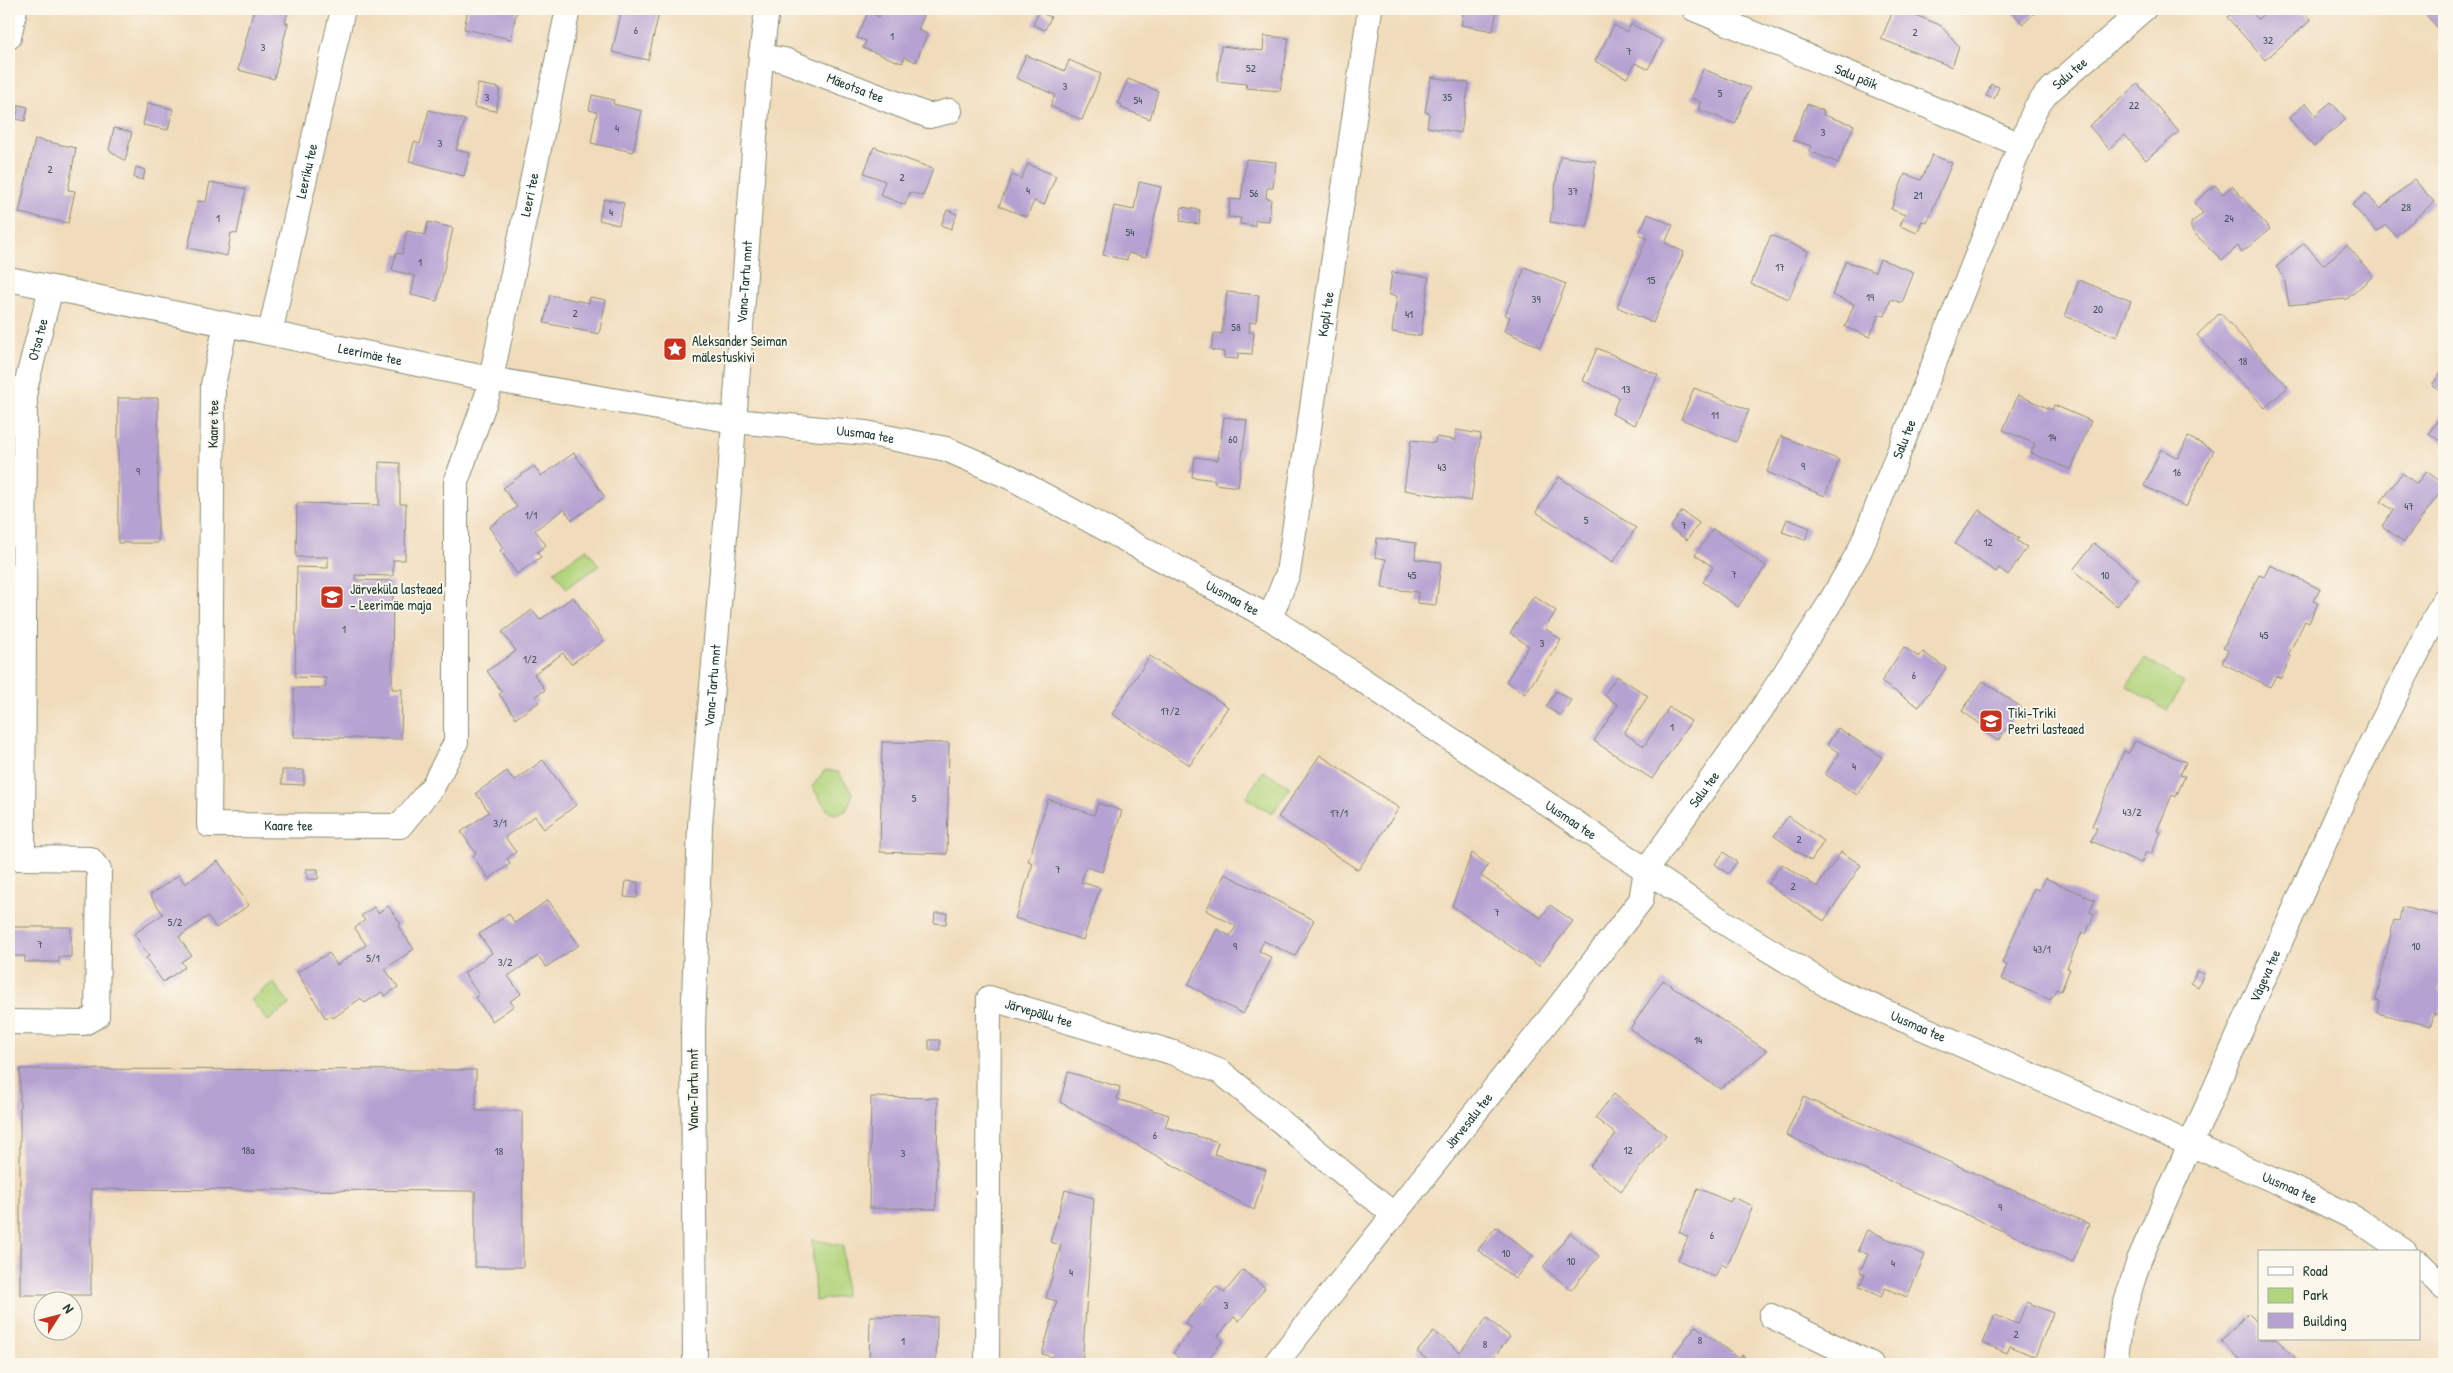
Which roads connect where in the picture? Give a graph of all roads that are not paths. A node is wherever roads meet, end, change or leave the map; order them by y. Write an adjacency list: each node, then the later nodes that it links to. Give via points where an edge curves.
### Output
1 (15, 9): 8 (street)
2 (343, 9): 15 (street, Leeriku tee)
3 (568, 9): 16 (street, Leeri tee)
4 (767, 9): 9 (street, Vana-Tartu mnt)
5 (1370, 9): 19 (street, Kopli tee, via 1288,573)
6 (1694, 9): 11 (street, Salu põik)
7 (2144, 9): 11 (street, Salu tee, via 2047,93 2035,108)
8 (9, 37)
9 (761, 56): 10 (street, Mäeotsa tee, via 784,60 929,116); 17 (street, Vana-Tartu mnt)
10 (950, 112)
11 (2021, 145): 21 (street, Salu tee, via 1860,550 1761,710)
12 (9, 279): 13 (street, Leerimäe tee)
13 (51, 288): 14 (street, Leerimäe tee); 20 (street, Otsa tee, via 25,389)
14 (226, 324): 15 (street, Leerimäe tee); 16 (street, Kaare tee, via 213,385 209,825 400,826 433,786 456,742 456,482)
15 (270, 333): 16 (street, Leerimäe tee)
16 (490, 379): 17 (street, Leerimäe tee)
17 (734, 421): 19 (street, Uusmaa tee, via 866,433 946,449 1010,477); 29 (street, Vana-Tartu mnt, via 700,826 693,1028)
18 (2444, 600): 23 (street, Vägeva tee, via 2342,800)
19 (1270, 618): 21 (street, Uusmaa tee)
20 (16, 858): 22 (street, via 90,859 99,870 97,1016 84,1023)
21 (1646, 870): 23 (street, Uusmaa tee, via 1765,949 1835,990); 24 (street, Järvesalu tee, via 1641,900)
22 (9, 1022)
23 (2190, 1144): 25 (street, Uusmaa tee, via 2358,1220); 33 (street, Vägeva tee, via 2139,1260 2121,1319)
24 (1394, 1215): 30 (street, Järvepõllu tee, via 1221,1072 1171,1052 989,998); 31 (street, Järvesalu tee)
25 (2402, 1250)
26 (2420, 1264): 27 (street)
27 (2444, 1287)
28 (1771, 1316): 32 (street)
29 (695, 1364)
30 (987, 1364)
31 (1275, 1364)
32 (1871, 1364)
33 (2115, 1364)

